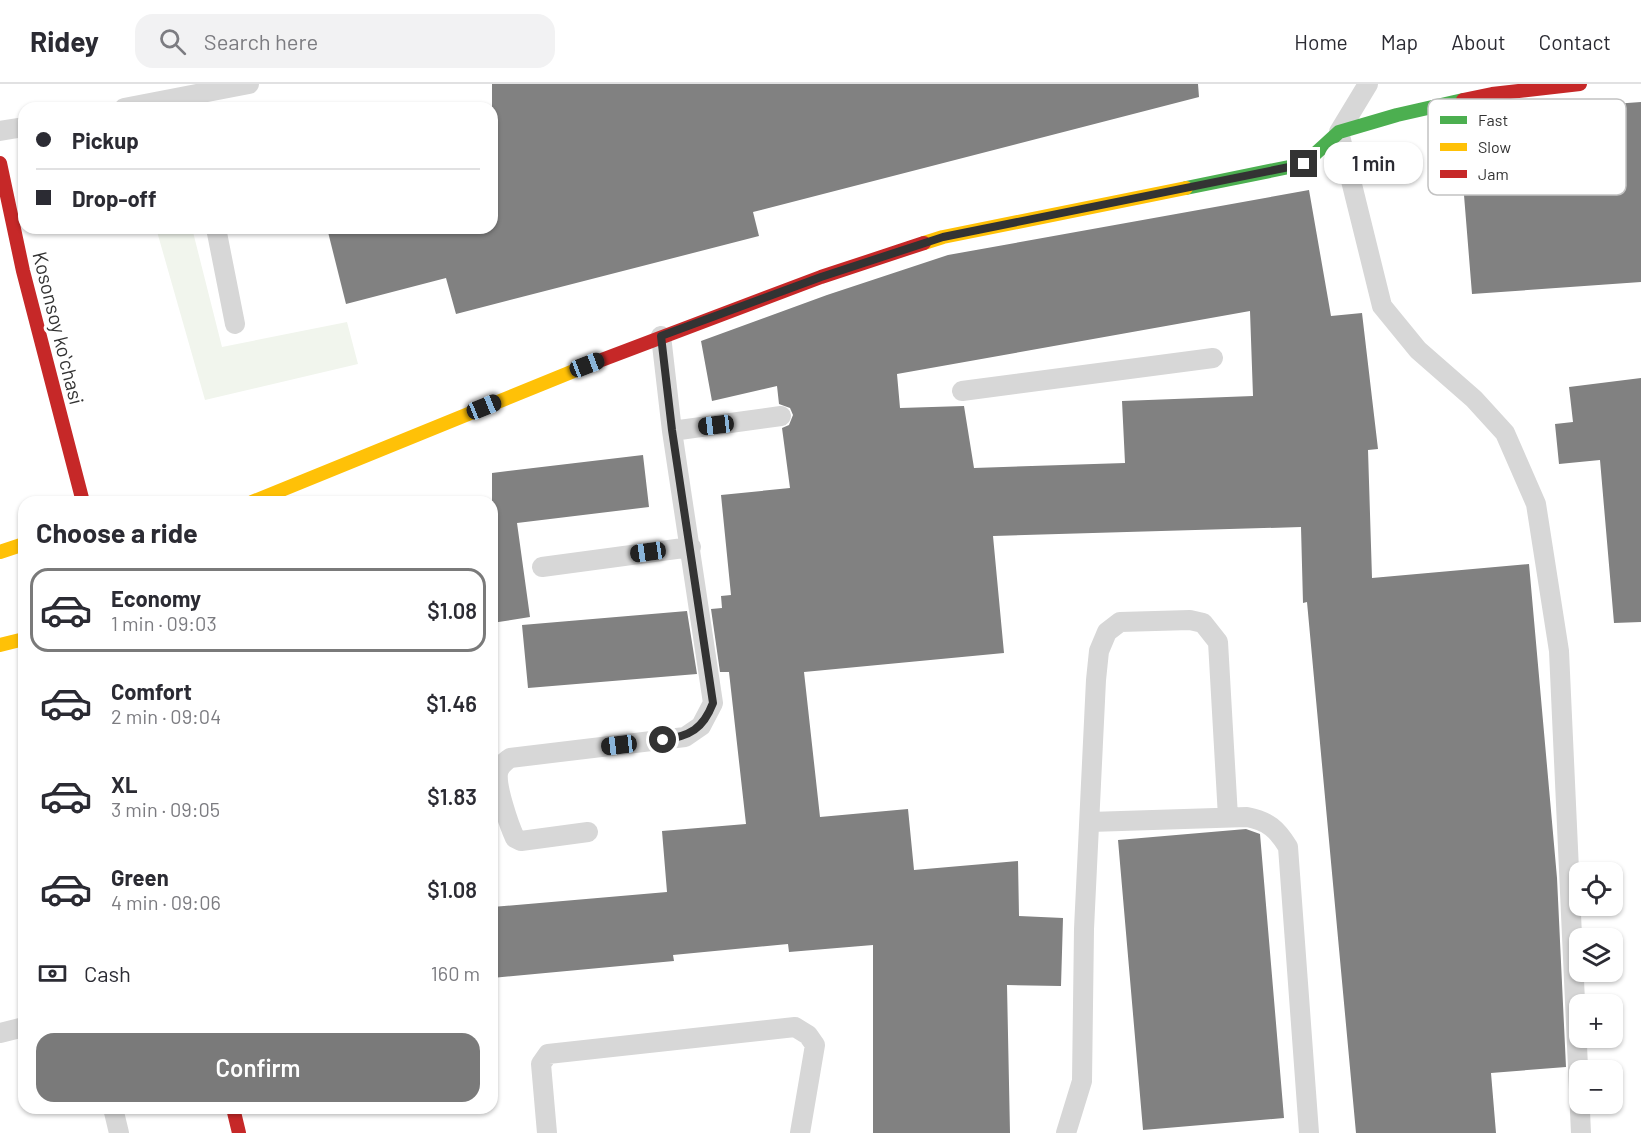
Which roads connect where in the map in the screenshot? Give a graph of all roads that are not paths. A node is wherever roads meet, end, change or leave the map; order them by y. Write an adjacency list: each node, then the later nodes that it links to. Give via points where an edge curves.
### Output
1 (249, 84): 4 (lane)
2 (1368, 84): 10 (lane)
3 (1580, 84): 5 (street)
4 (191, 96): 6 (lane)
5 (1469, 99)
6 (158, 102)
7 (1428, 108): 10 (street)
8 (18, 128): 9 (lane)
9 (0, 131)
10 (1339, 132): 14 (street, via 1304,164 943,237); 40 (lane, via 1382,306 1418,350 1474,399 1505,433 1536,504 1559,651)
11 (0, 163): 19 (street, Kosonsoy koʻchasi, via 23,271)
12 (217, 234): 13 (lane)
13 (235, 324)
14 (661, 336): 18 (lane); 20 (street)
15 (1213, 358): 16 (lane)
16 (962, 392)
17 (781, 416): 18 (lane)
18 (672, 430): 22 (lane)
19 (81, 496)
20 (267, 496)
21 (18, 546): 23 (street)
22 (691, 547): 24 (lane); 29 (lane, via 713,703 701,726 685,737 510,758 498,772 515,838 521,841)
23 (0, 552)
24 (542, 567)
25 (18, 640): 26 (street)
26 (0, 645)
27 (1228, 817): 28 (lane); 28 (lane, via 1218,642 1208,627 1197,622 1120,622 1107,632 1099,651); 39 (lane, via 1264,820 1278,831 1288,847)
28 (1090, 822): 38 (lane, via 1082,1081)
29 (588, 832)
30 (18, 1028): 31 (lane)
31 (0, 1033)
32 (114, 1114): 34 (lane)
33 (234, 1114): 35 (street)
34 (119, 1133)
35 (239, 1133)
36 (547, 1133): 37 (lane, via 541,1064 548,1054 795,1027 815,1045)
37 (800, 1133)
38 (1066, 1133)
39 (1310, 1133)
40 (1581, 1133)

